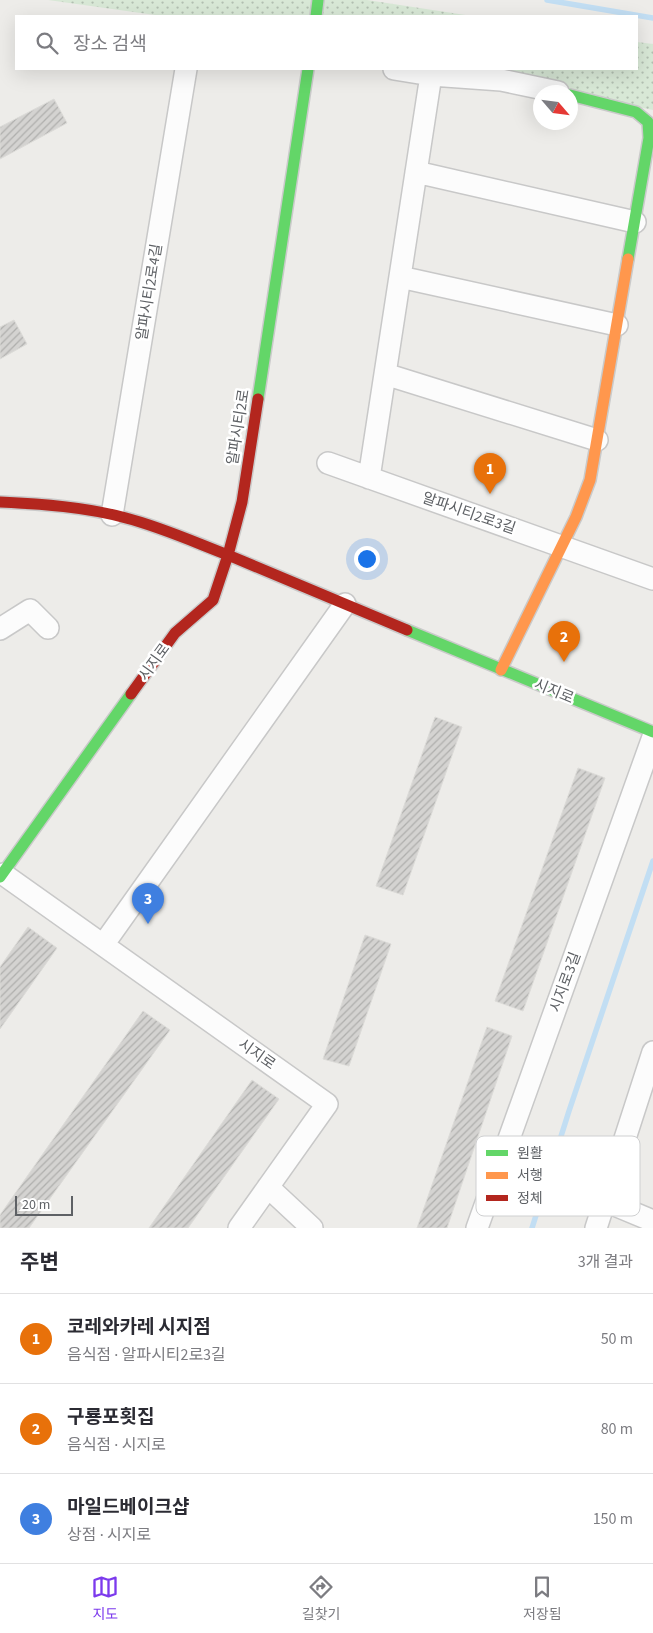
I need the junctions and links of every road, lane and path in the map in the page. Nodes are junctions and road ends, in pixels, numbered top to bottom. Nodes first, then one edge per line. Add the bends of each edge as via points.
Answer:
1 (318, 0) edge
2 (316, 15) edge
3 (186, 70) edge
4 (308, 70) edge
5 (400, 70) edge
6 (431, 75) junction
7 (533, 87) edge
8 (578, 97) edge
9 (416, 172) junction
10 (635, 222) junction
11 (400, 277) junction
12 (617, 324) junction
13 (385, 374) junction
14 (597, 440) junction
15 (328, 463) dead end
16 (369, 478) junction
17 (0, 502) edge
18 (112, 515) junction
19 (563, 546) junction
20 (228, 555) junction
21 (653, 578) edge
22 (345, 604) junction
23 (48, 628) dead end
24 (0, 629) edge
25 (501, 670) junction
26 (653, 732) edge
27 (653, 737) edge
28 (1, 876) edge
29 (103, 945) junction
30 (653, 1052) edge
31 (510, 1136) edge
32 (626, 1136) edge
33 (268, 1187) junction
34 (640, 1215) edge
35 (481, 1216) edge
36 (600, 1216) edge
37 (653, 1221) edge
38 (239, 1228) edge
39 (312, 1228) edge
40 (477, 1228) edge
41 (596, 1228) edge

1 - 2 street
3 - 18 street, 알파시티2로4길
4 - 20 street, 알파시티2로 via 242,502
5 - 6 street
6 - 7 street via 501,80
6 - 9 street
8 - 10 street via 636,112 648,122 650,138
9 - 10 street
9 - 11 street
10 - 12 street
11 - 12 street
11 - 13 street
12 - 14 street
13 - 14 street
13 - 16 street
14 - 19 street via 590,480
15 - 16 street, 알파시티2로3길
16 - 19 street, 알파시티2로3길
17 - 18 street via 48,504
18 - 20 street
19 - 21 street
19 - 25 street
20 - 22 street, 시지로
20 - 28 street, 시지로 via 213,600 175,633
22 - 25 street, 시지로
22 - 29 street
23 - 24 street via 30,610
25 - 26 street, 시지로
27 - 31 street, 시지로3길
28 - 29 street, 시지로
29 - 33 street, 시지로 via 327,1104
30 - 32 street
33 - 38 street
33 - 39 street
34 - 37 street
35 - 40 street, 시지로3길
36 - 41 street

